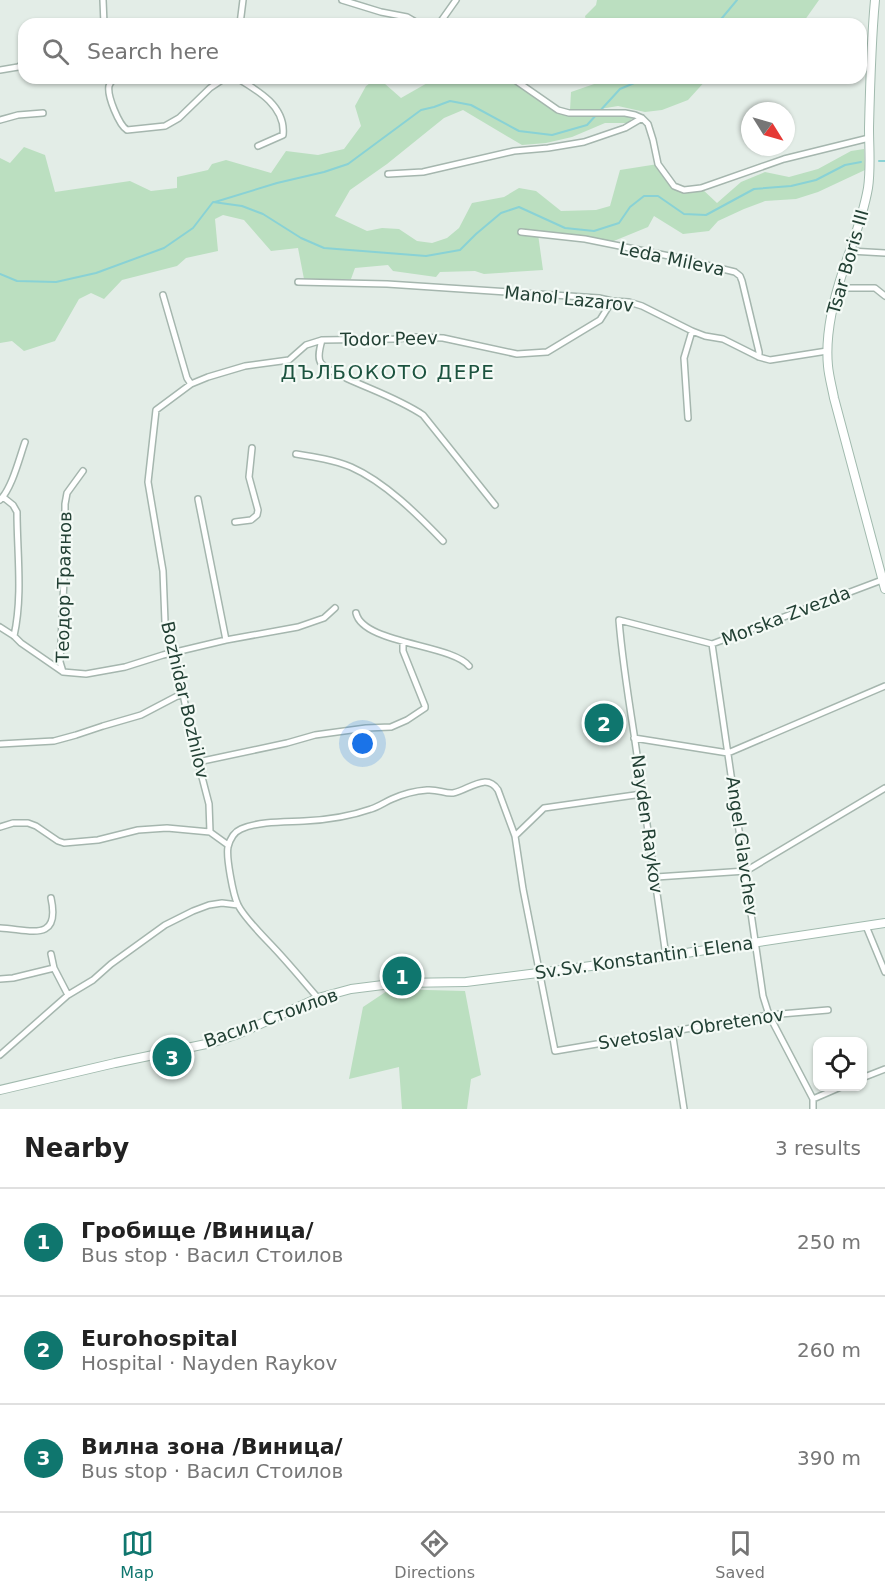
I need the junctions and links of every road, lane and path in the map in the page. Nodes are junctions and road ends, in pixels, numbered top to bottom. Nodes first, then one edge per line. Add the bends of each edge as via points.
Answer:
1 (103, 0) edge
2 (243, 0) edge
3 (342, 0) edge
4 (456, 0) edge
5 (875, 0) edge
6 (104, 18) edge
7 (241, 18) edge
8 (409, 18) edge
9 (443, 18) edge
10 (18, 67) edge
11 (0, 70) edge
12 (110, 84) edge
13 (216, 84) edge
14 (248, 84) edge
15 (521, 84) edge
16 (43, 113) dead end
17 (642, 118) junction
18 (0, 120) edge
19 (869, 138) junction
20 (258, 146) dead end
21 (388, 174) dead end
22 (521, 232) dead end
23 (850, 251) junction
24 (885, 253) edge
25 (298, 282) dead end
26 (838, 288) junction
27 (163, 295) dead end
28 (885, 296) edge
29 (612, 301) junction
30 (692, 331) junction
31 (322, 340) junction
32 (827, 351) junction
33 (759, 357) junction
34 (191, 384) junction
35 (688, 418) dead end
36 (25, 442) dead end
37 (252, 448) dead end
38 (296, 454) dead end
39 (83, 471) dead end
40 (2, 499) edge
41 (198, 499) dead end
42 (495, 506) dead end
43 (235, 522) dead end
44 (443, 542) dead end
45 (884, 585) edge
46 (335, 608) dead end
47 (357, 616) dead end
48 (619, 620) joint
49 (0, 627) edge
50 (14, 636) junction
51 (226, 640) junction
52 (403, 642) junction
53 (712, 644) junction
54 (174, 653) junction
55 (469, 666) dead end
56 (63, 672) junction
57 (885, 686) edge
58 (183, 693) junction
59 (634, 738) junction
60 (0, 744) edge
61 (728, 753) junction
62 (198, 762) junction
63 (885, 788) edge
64 (642, 794) junction
65 (0, 827) edge
66 (210, 832) junction
67 (514, 836) junction
68 (228, 845) junction
69 (746, 871) junction
70 (656, 877) junction
71 (51, 898) dead end
72 (238, 905) junction
73 (885, 923) edge
74 (866, 926) junction
75 (0, 928) edge
76 (755, 943) junction
77 (51, 954) dead end
78 (666, 956) junction
79 (54, 968) junction
80 (885, 972) edge
81 (538, 973) junction
82 (0, 979) edge
83 (403, 983) joint
84 (68, 995) junction
85 (318, 998) junction
86 (828, 1010) dead end
87 (770, 1016) junction
88 (672, 1031) junction
89 (0, 1055) edge
90 (885, 1069) edge
91 (867, 1076) edge
92 (0, 1090) edge
93 (831, 1091) edge
94 (813, 1099) junction
95 (684, 1109) edge
96 (813, 1109) edge

1 - 6 street
2 - 7 street
3 - 8 street
4 - 9 street
5 - 19 street, Tsar Boris III
10 - 11 street
12 - 13 street via 112,104 127,130 165,126
14 - 20 street via 278,110 284,132
15 - 17 street via 558,110 625,113
16 - 18 street
17 - 19 street via 648,124 658,164 674,186 684,190
17 - 21 street via 584,142 514,151 423,172
19 - 23 street, Tsar Boris III via 866,202
22 - 33 street, Leda Mileva via 585,240 735,272 742,281
23 - 24 street
23 - 26 street, Tsar Boris III
25 - 29 street, Manol Lazarov via 387,284
26 - 28 street via 875,288
26 - 32 street, Tsar Boris III
27 - 34 street
29 - 30 street, Manol Lazarov via 642,306
29 - 31 street, Todor Peev via 600,320 547,352 517,354 443,338
30 - 33 street, Manol Lazarov via 723,339
30 - 35 street via 684,358
31 - 34 street, Todor Peev via 306,345 289,360 245,366
31 - 42 street via 322,364 423,415
32 - 33 street, Manol Lazarov via 770,360
32 - 45 street, Tsar Boris III via 834,398
34 - 54 street, Bozhidar Bozhilov via 156,410 148,482 163,571 165,622
36 - 40 street
37 - 43 street via 249,477 257,516
38 - 44 street via 331,460 370,477
39 - 56 street, Теодор Траянов via 67,493 65,504 60,662
40 - 50 street via 14,505 17,512 20,580
41 - 51 street
45 - 53 street, Morska Zvezda
46 - 51 street via 324,618 298,627
47 - 52 street via 370,629
48 - 53 street, Morska Zvezda
48 - 59 street, Nayden Raykov
49 - 50 street
50 - 56 street
51 - 54 street
52 - 55 street via 455,656
52 - 62 street via 425,706 407,720 391,727 315,735
53 - 61 street, Angel Glavchev
54 - 56 street via 112,671
54 - 58 street, Bozhidar Bozhilov
57 - 61 street
58 - 60 street via 141,715 76,735 54,741
58 - 62 street, Bozhidar Bozhilov
59 - 61 street
59 - 64 street, Nayden Raykov
61 - 69 street, Angel Glavchev
62 - 66 street, Bozhidar Bozhilov via 209,804
63 - 69 street
64 - 67 street via 544,808
64 - 70 street, Nayden Raykov
65 - 66 street via 28,823 64,843 138,830
66 - 68 street
67 - 68 street via 498,790 494,784 483,782 455,793 433,789 405,793 372,809 342,816 248,827 233,834
67 - 81 street
68 - 72 street
69 - 70 street
69 - 76 street, Angel Glavchev
70 - 78 street, Nayden Raykov
71 - 75 street via 52,916 44,930
72 - 84 street via 209,905 178,918
72 - 85 street
73 - 74 street, Sv.Sv. Konstantin i Elena
74 - 76 street, Sv.Sv. Konstantin i Elena
74 - 80 street
76 - 78 street, Sv.Sv. Konstantin i Elena
76 - 87 street, Angel Glavchev
77 - 79 street
78 - 81 street, Sv.Sv. Konstantin i Elena
79 - 82 street
79 - 84 street
81 - 83 street, Sv.Sv. Konstantin i Elena via 466,982
81 - 88 street, Svetoslav Obretenov via 555,1051
83 - 85 street, Васил Стоилов via 351,989
84 - 89 street
85 - 92 street, Васил Стоилов via 211,1043
86 - 87 street, Svetoslav Obretenov
87 - 88 street, Svetoslav Obretenov
87 - 94 street, Angel Glavchev
88 - 95 street
90 - 91 street
93 - 94 street
94 - 96 street, Angel Glavchev

